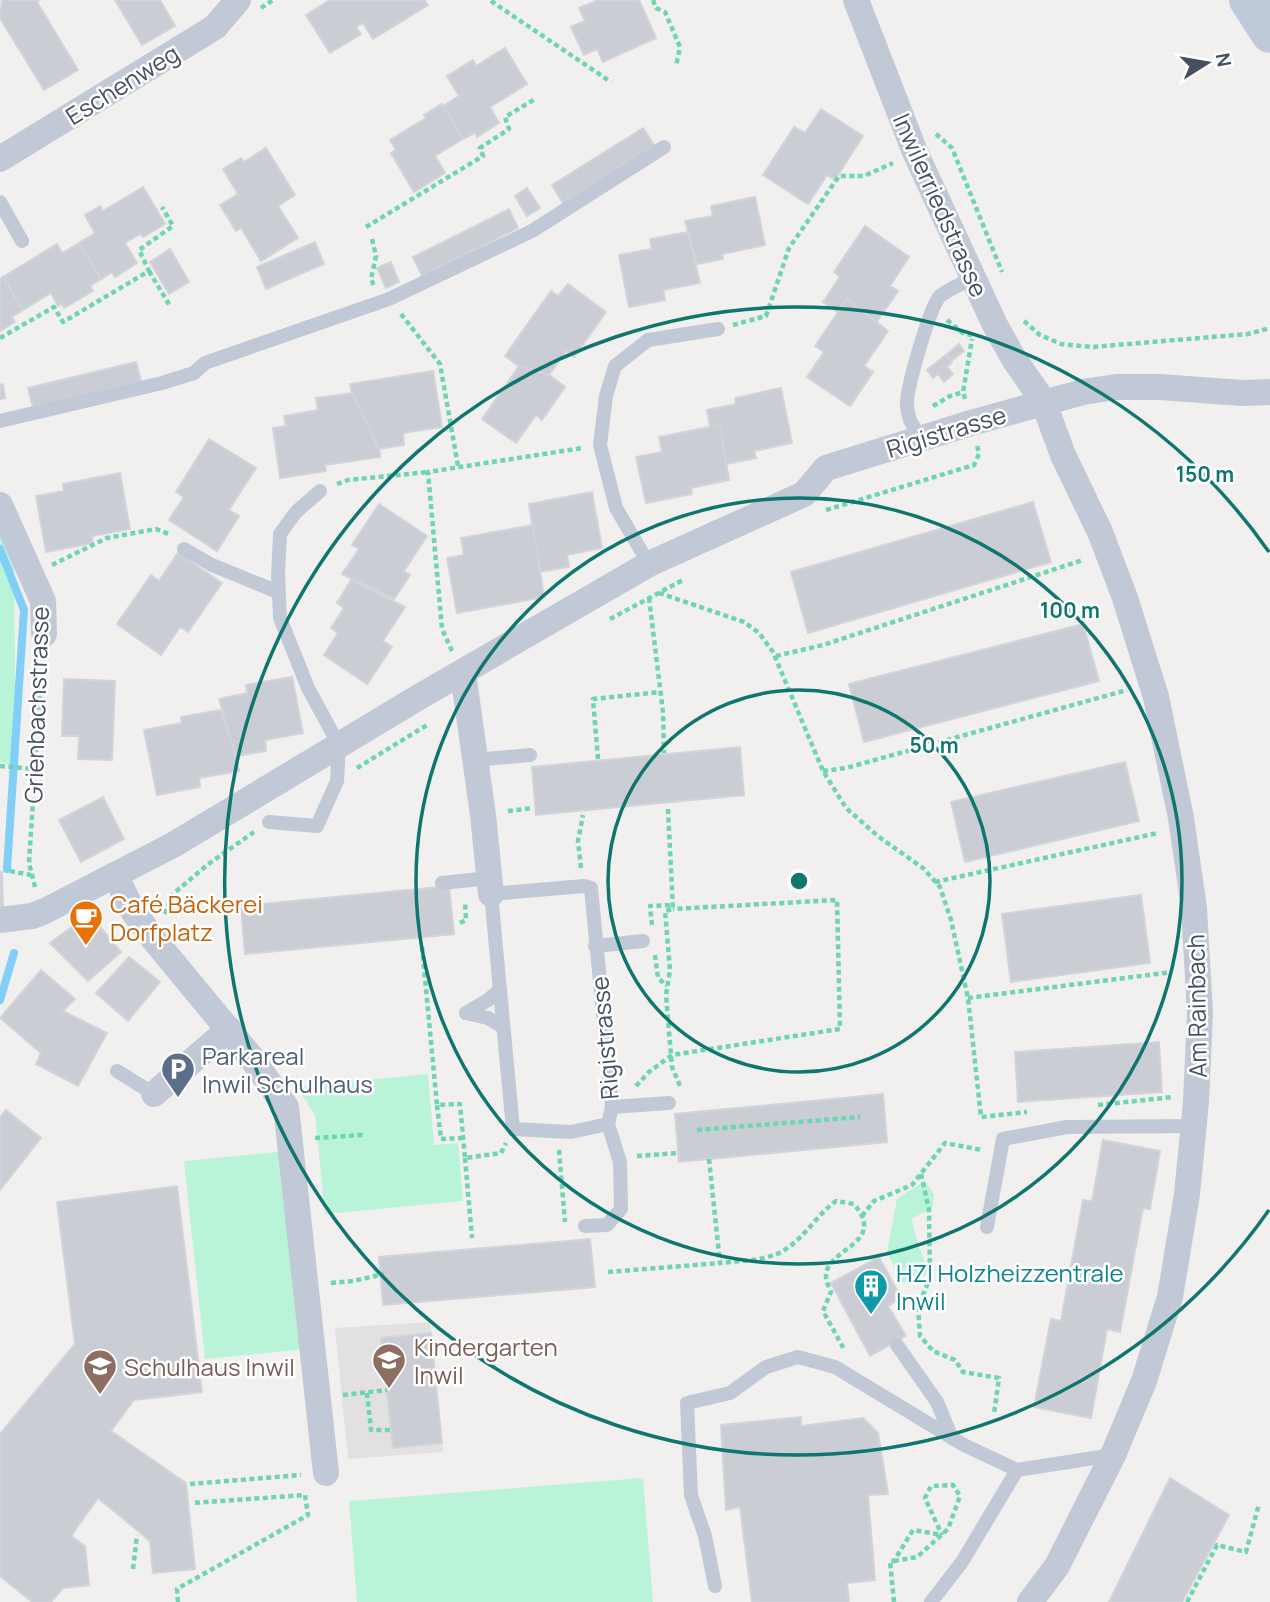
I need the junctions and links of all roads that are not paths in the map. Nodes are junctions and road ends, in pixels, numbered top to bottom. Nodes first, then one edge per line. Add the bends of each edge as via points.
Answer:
1 (238, 0) edge
2 (856, 0) edge
3 (1248, 0) edge
4 (1270, 34) edge
5 (664, 147) dead end
6 (0, 159) edge
7 (0, 202) edge
8 (22, 241) dead end
9 (973, 278) junction
10 (718, 329) road end
11 (1270, 392) edge
12 (1043, 401) junction
13 (0, 421) edge
14 (923, 425) junction
15 (320, 491) road end
16 (0, 505) edge
17 (184, 549) dead end
18 (649, 564) junction
19 (278, 592) junction
20 (44, 634) road end
21 (463, 673) junction
22 (339, 745) junction
23 (530, 755) dead end
24 (475, 760) junction
25 (269, 822) road end
26 (115, 875) junction
27 (442, 883) dead end
28 (490, 886) junction
29 (22, 916) edge
30 (643, 941) dead end
31 (596, 946) junction
32 (500, 990) junction
33 (503, 1027) junction
34 (229, 1029) junction
35 (117, 1071) dead end
36 (154, 1094) joint
37 (669, 1103) dead end
38 (612, 1107) junction
39 (608, 1124) junction
40 (1194, 1126) junction
41 (585, 1226) dead end
42 (987, 1227) dead end
43 (897, 1345) dead end
44 (952, 1438) junction
45 (1112, 1455) junction
46 (1017, 1471) junction
47 (326, 1473) road end
48 (715, 1586) dead end
49 (931, 1602) edge
50 (1030, 1602) edge

1 - 6 street, Eschenweg via 215,27
2 - 9 street, Inwilerriedstrasse via 915,152
3 - 4 main road
5 - 13 lane via 532,231 385,300 205,363 194,373
7 - 8 lane
9 - 12 street, Inwilerriedstrasse via 1014,359
9 - 14 lane via 939,297 926,327 906,402 912,427
10 - 18 lane via 648,340 615,366 606,396 600,445 616,508
11 - 12 street, Rigistrasse via 1116,387
12 - 14 street, Rigistrasse via 971,423
12 - 40 street, Am Rainbach via 1125,598 1151,683 1183,828 1194,908 1200,1013
14 - 18 street, Rigistrasse via 826,468 804,494
15 - 19 lane via 296,512 281,534
16 - 20 street, Grienbachstrasse via 43,601
17 - 19 lane
18 - 21 street, Rigistrasse
19 - 22 lane via 280,618 308,688
21 - 22 street, Rigistrasse
21 - 24 street, Rigistrasse
22 - 25 lane via 337,780 317,826
22 - 26 street, Rigistrasse
23 - 24 lane
24 - 28 street, Rigistrasse
26 - 29 street, Rigistrasse
26 - 34 street via 155,941
27 - 28 lane
28 - 31 lane, Rigistrasse via 591,888
28 - 32 lane, Rigistrasse
30 - 31 lane
31 - 38 lane, Rigistrasse
32 - 33 lane, Rigistrasse
32 - 33 lane via 466,1013
33 - 39 lane, Rigistrasse via 513,1129 570,1132
34 - 36 street
34 - 47 street via 286,1107
35 - 36 lane
37 - 38 lane
38 - 39 lane, Rigistrasse
39 - 41 lane via 621,1162 621,1209 607,1225
40 - 42 lane via 1066,1127 1003,1139
40 - 45 street, Am Rainbach via 1188,1194 1170,1297 1144,1381
43 - 44 lane via 937,1402
44 - 46 lane
44 - 48 lane via 835,1367 798,1357 766,1367 730,1393 687,1403 691,1495
45 - 46 lane
45 - 50 street, Am Rainbach via 1057,1566
46 - 49 lane via 962,1562

